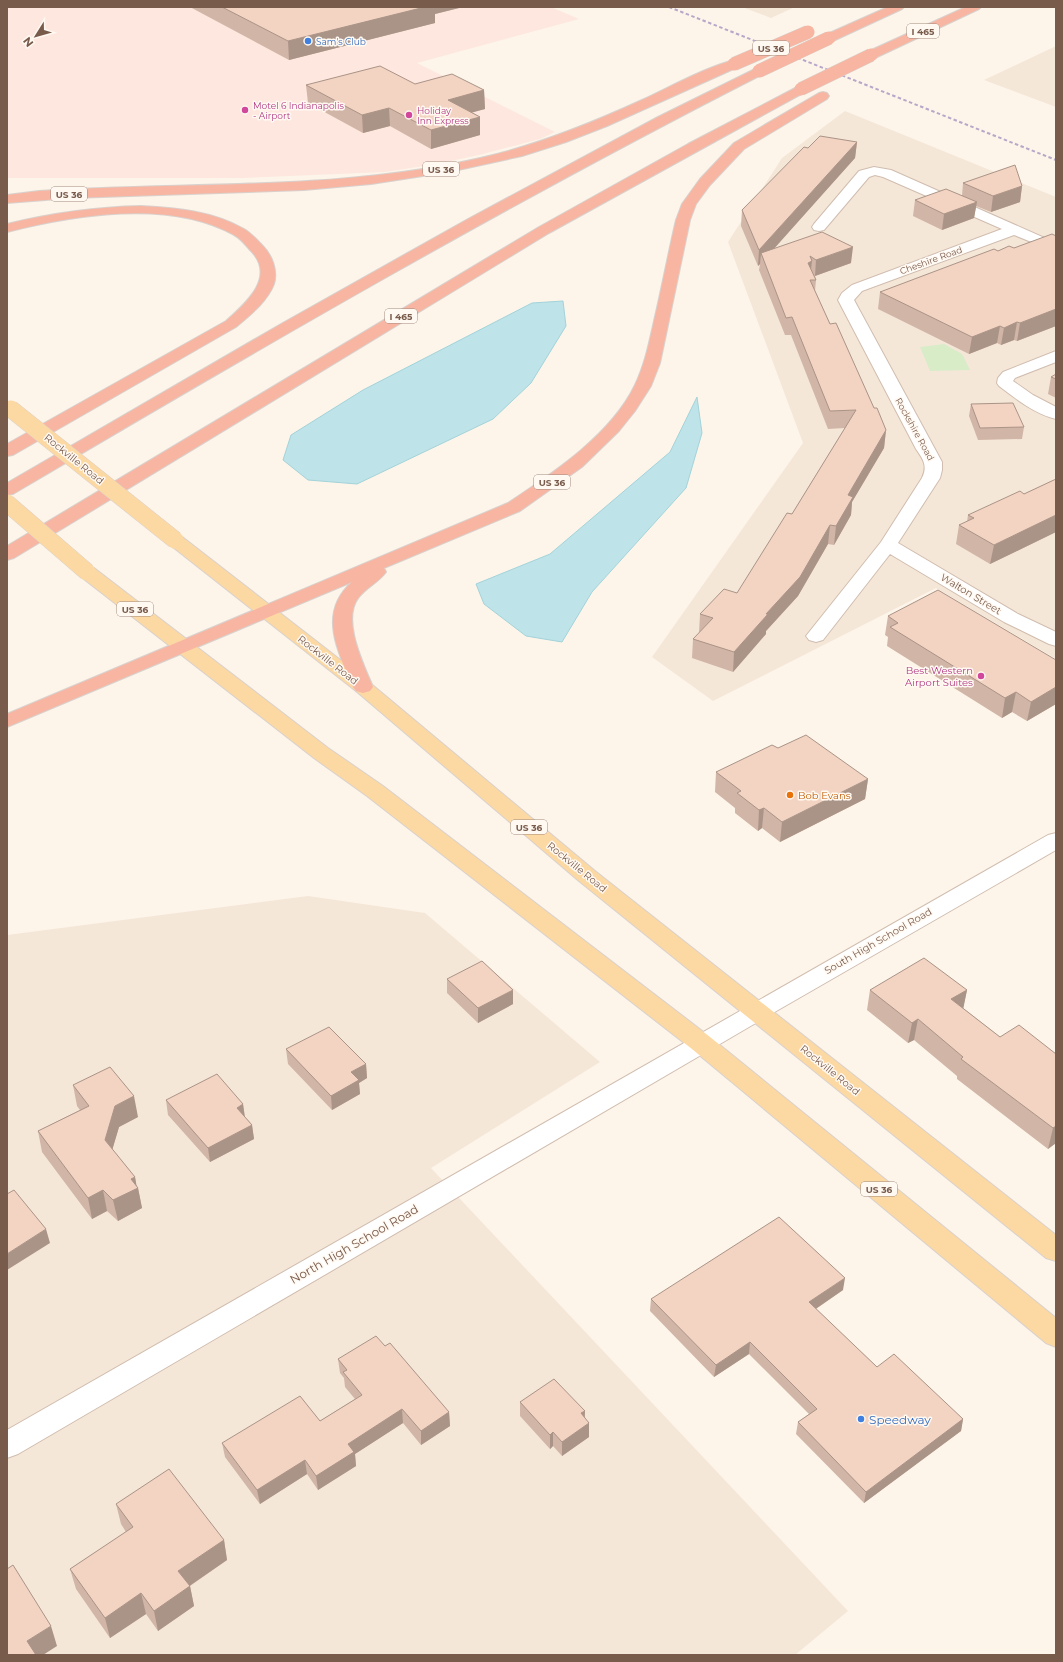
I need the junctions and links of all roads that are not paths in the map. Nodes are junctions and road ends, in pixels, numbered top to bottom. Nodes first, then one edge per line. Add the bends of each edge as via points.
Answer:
1 (898, 7) edge
2 (976, 7) edge
3 (812, 30) dead end
4 (871, 55) junction
5 (7, 199) edge
6 (819, 227) dead end
7 (7, 228) edge
8 (1014, 230) junction
9 (1056, 248) edge
10 (849, 293) joint
11 (1056, 356) edge
12 (9, 408) edge
13 (1056, 414) edge
14 (7, 451) edge
15 (7, 490) edge
16 (7, 504) edge
17 (888, 545) junction
18 (7, 554) edge
19 (396, 556) junction
20 (266, 611) junction
21 (816, 636) dead end
22 (1056, 640) edge
23 (182, 646) junction
24 (363, 687) junction
25 (7, 721) edge
26 (1056, 840) edge
27 (757, 1011) junction
28 (701, 1043) junction
29 (1056, 1250) edge
30 (1056, 1335) edge
31 (7, 1445) edge

1 - 15 highway, bridge via 759,71 498,207
2 - 4 highway, I 465
3 - 5 highway, US 36, bridge via 700,77 582,132 518,152 434,171 292,188 67,194
4 - 18 highway, I 465, bridge via 801,89 538,234
4 - 19 highway, US 36, bridge via 823,96 739,146 705,182 683,220 652,363 639,393 590,452 555,480 514,507
6 - 8 street via 862,175 874,171 886,173
7 - 14 highway via 99,211 143,210 189,214 209,218 228,226 254,242 265,258 269,279 255,303 231,324
8 - 9 street
8 - 10 street, Cheshire Road
10 - 17 street, Rockshire Road via 846,300 925,449 934,461 931,478
11 - 13 street via 1009,375 1005,383 1027,399
12 - 20 main road, Rockville Road, bridge
16 - 23 main road, US 36, bridge via 87,572
17 - 21 street, Rockshire Road
17 - 22 street, Walton Street via 1011,618
19 - 20 highway
19 - 24 highway, US 36 via 355,589 341,612 342,631
20 - 23 highway
20 - 24 main road, Rockville Road
23 - 25 highway
23 - 28 main road, US 36
24 - 27 main road, Rockville Road / US 36 via 587,876
26 - 27 street, South High School Road
27 - 28 street, South High School Road
27 - 29 main road, Rockville Road / US 36
28 - 30 main road, US 36
28 - 31 street, North High School Road

